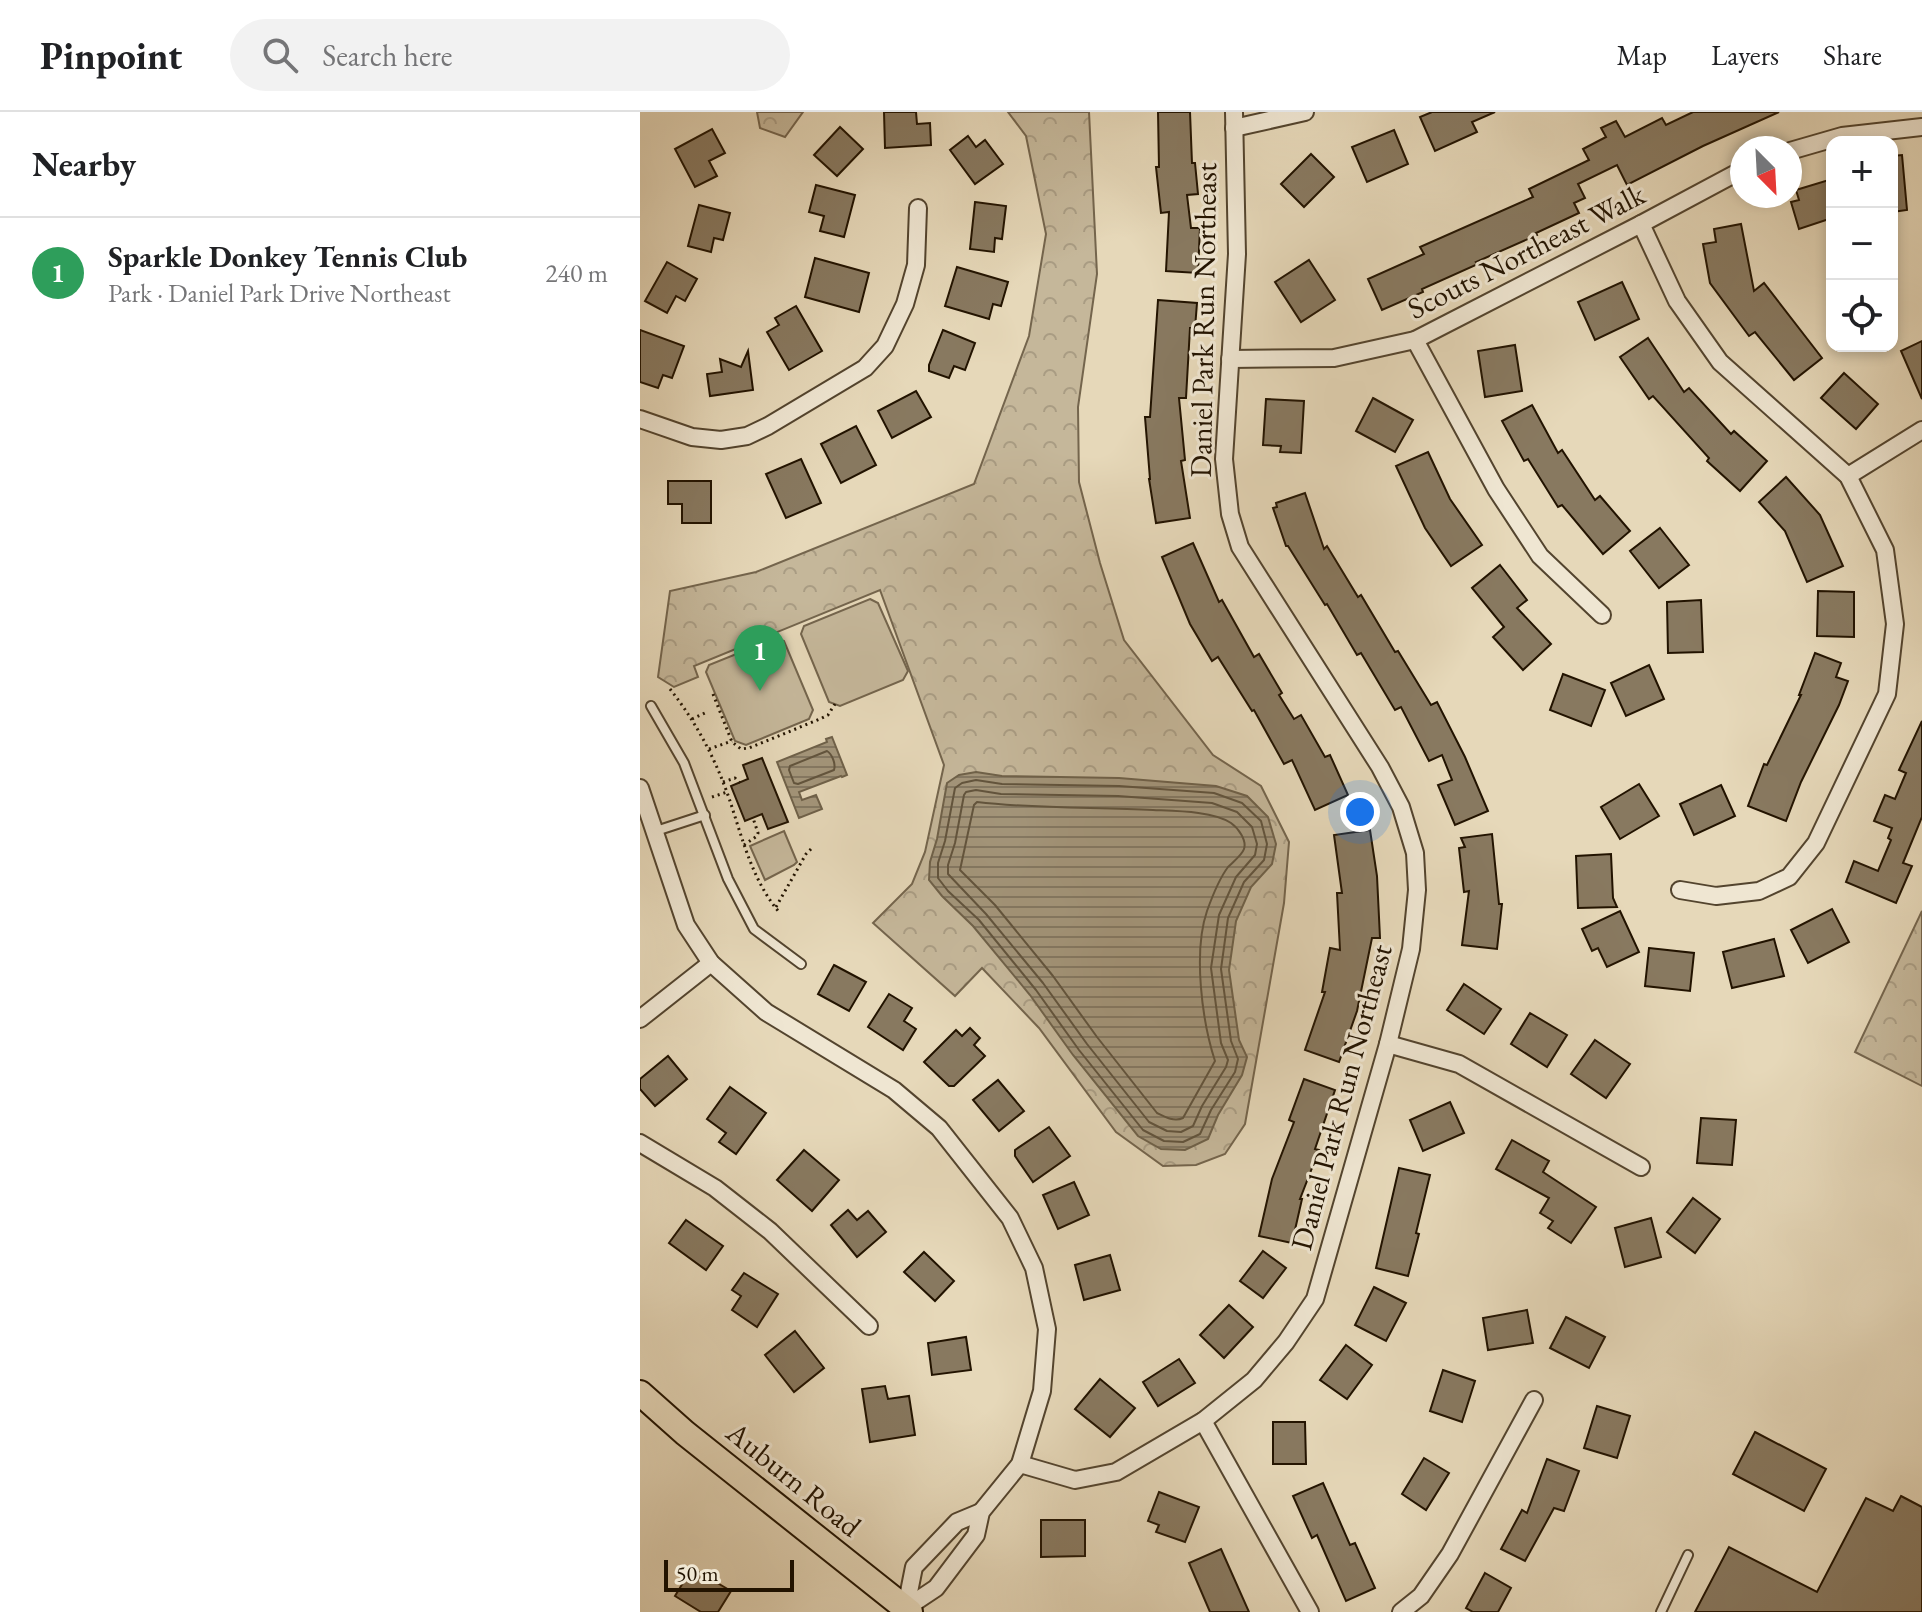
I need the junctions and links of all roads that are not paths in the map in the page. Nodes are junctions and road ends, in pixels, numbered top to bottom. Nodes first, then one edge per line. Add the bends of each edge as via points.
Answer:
1 (1305, 112) edge
2 (1234, 120) edge
3 (1922, 127) edge
4 (1802, 148) edge
5 (1730, 176) edge
6 (918, 208) dead end
7 (1641, 224) junction
8 (1415, 340) junction
9 (1230, 359) junction
10 (640, 419) edge
11 (1922, 430) edge
12 (1848, 476) junction
13 (1602, 615) dead end
14 (651, 706) dead end
15 (640, 788) edge
16 (705, 815) junction
17 (656, 831) junction
18 (1680, 890) dead end
19 (711, 963) junction
20 (801, 964) dead end
21 (640, 1019) edge
22 (1388, 1044) junction
23 (640, 1143) edge
24 (1641, 1167) dead end
25 (869, 1326) dead end
26 (640, 1393) edge
27 (1534, 1400) dead end
28 (1203, 1421) junction
29 (1020, 1464) junction
30 (981, 1512) junction
31 (1688, 1555) dead end
32 (905, 1611) edge
33 (1310, 1612) edge
34 (1401, 1612) edge
35 (1661, 1612) edge

1 - 2 street
2 - 9 street, Daniel Park Run Northeast via 1237,254
3 - 4 street via 1842,136
5 - 7 street, Scouts Northeast Walk
6 - 10 street via 916,265 905,304 885,346 865,368 747,436 692,437
7 - 8 street, Scouts Northeast Walk
7 - 12 street via 1677,301 1720,362
8 - 9 street, Scouts Northeast Walk via 1334,358
8 - 13 street via 1496,489 1540,556
9 - 22 street, Daniel Park Run Northeast via 1224,459 1240,547 1380,767 1401,807 1415,853 1411,949
11 - 12 street
12 - 18 street via 1885,550 1895,624 1887,694 1816,843 1789,877 1759,891 1716,896
14 - 16 lane via 684,763
15 - 17 street
16 - 17 lane
16 - 20 lane via 728,879 754,929
17 - 19 street via 686,925
19 - 21 street
19 - 29 street via 766,1012 894,1090 939,1128 1010,1218 1034,1268 1047,1329 1042,1391
22 - 24 street via 1459,1064
22 - 28 street, Daniel Park Run Northeast via 1315,1299 1254,1380
23 - 25 street via 715,1188 770,1231
26 - 32 main road, Auburn Road
27 - 34 street via 1450,1554 1421,1596
28 - 29 street, Daniel Park Run Northeast via 1116,1472 1075,1480
28 - 33 street
29 - 30 street
30 - 32 street via 976,1535 936,1588
30 - 32 street via 957,1522 914,1567
31 - 35 lane

